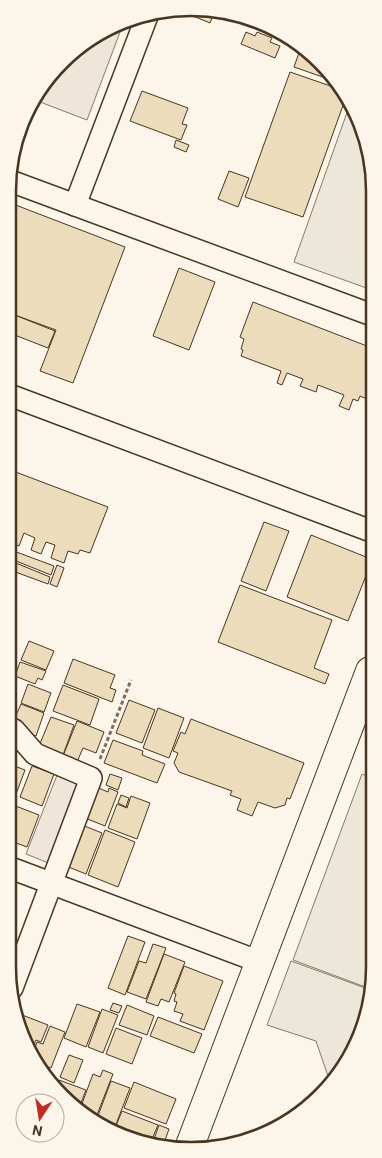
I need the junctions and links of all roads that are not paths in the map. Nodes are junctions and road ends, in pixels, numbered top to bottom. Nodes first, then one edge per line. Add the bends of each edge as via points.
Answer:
1 (143, 24) edge
2 (17, 183) edge
3 (75, 205) junction
4 (366, 313) edge
5 (16, 398) edge
6 (366, 529) edge
7 (366, 682) edge
8 (16, 732) edge
9 (16, 870) edge
10 (52, 883) junction
11 (260, 962) junction
12 (17, 976) edge
13 (192, 1141) edge

1 - 3 street
2 - 3 street
3 - 4 street
5 - 6 street
7 - 11 street
8 - 10 street via 35,754 91,778
9 - 10 street
10 - 11 street
10 - 12 street
11 - 13 street

